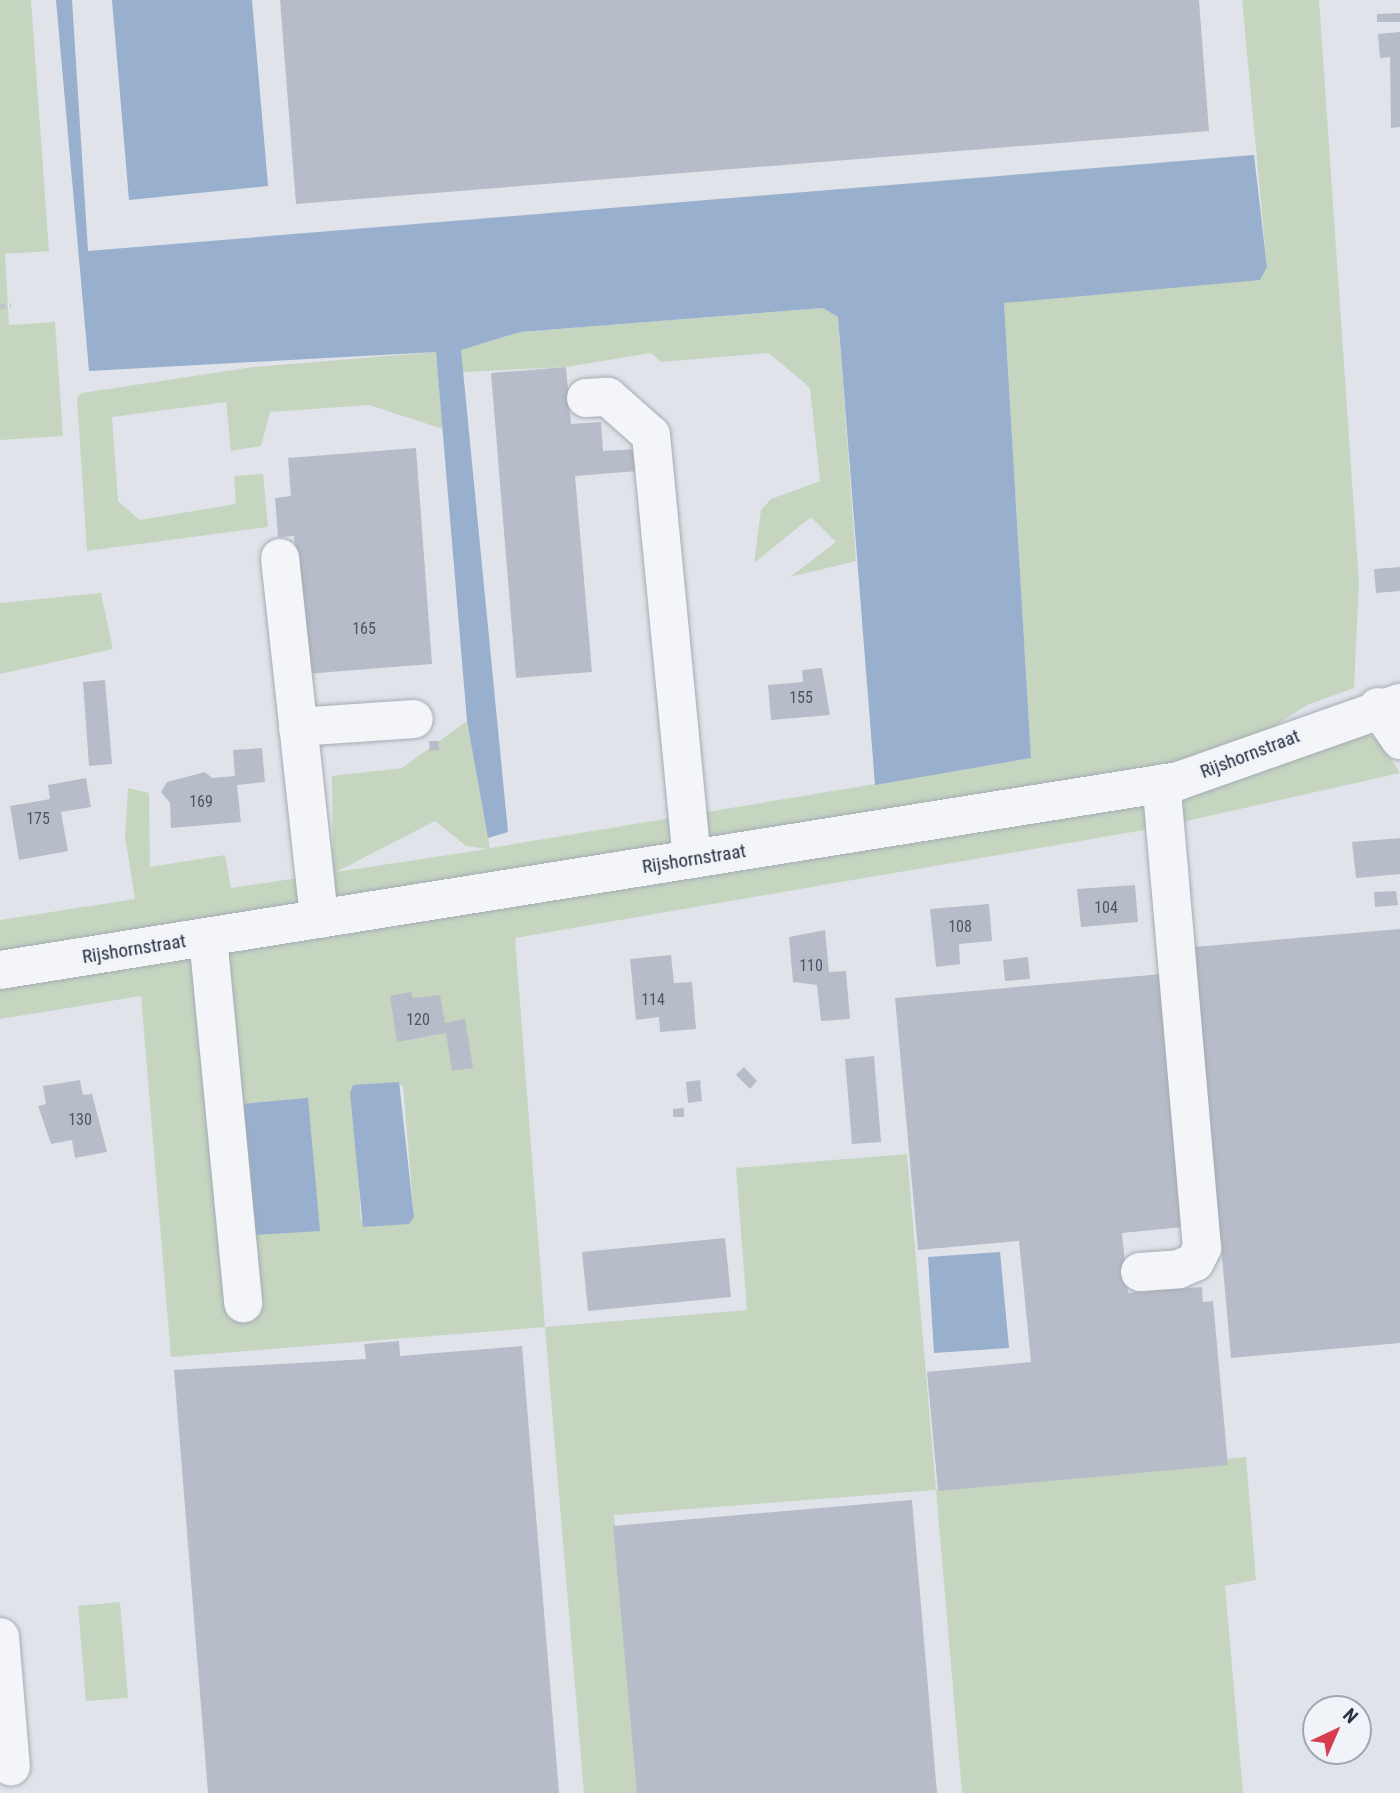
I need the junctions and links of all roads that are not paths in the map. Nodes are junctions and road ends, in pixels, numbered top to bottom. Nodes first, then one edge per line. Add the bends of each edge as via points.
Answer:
1 (586, 398) dead end
2 (280, 558) dead end
3 (1389, 705) edge
4 (414, 719) dead end
5 (298, 727) junction
6 (1400, 740) edge
7 (1161, 784) junction
8 (692, 859) junction
9 (318, 919) junction
10 (208, 937) junction
11 (0, 970) edge
12 (1140, 1272) dead end
13 (243, 1304) dead end
14 (0, 1637) edge
15 (11, 1767) dead end

1 - 8 street via 608,397 651,435
2 - 5 street
3 - 6 street, Rijshornstraat
3 - 7 street, Rijshornstraat
4 - 5 street
5 - 9 street
7 - 8 street, Rijshornstraat
7 - 12 street via 1202,1248 1195,1262 1179,1269
8 - 9 street, Rijshornstraat
9 - 10 street, Rijshornstraat
10 - 11 street, Rijshornstraat
10 - 13 street
14 - 15 street

